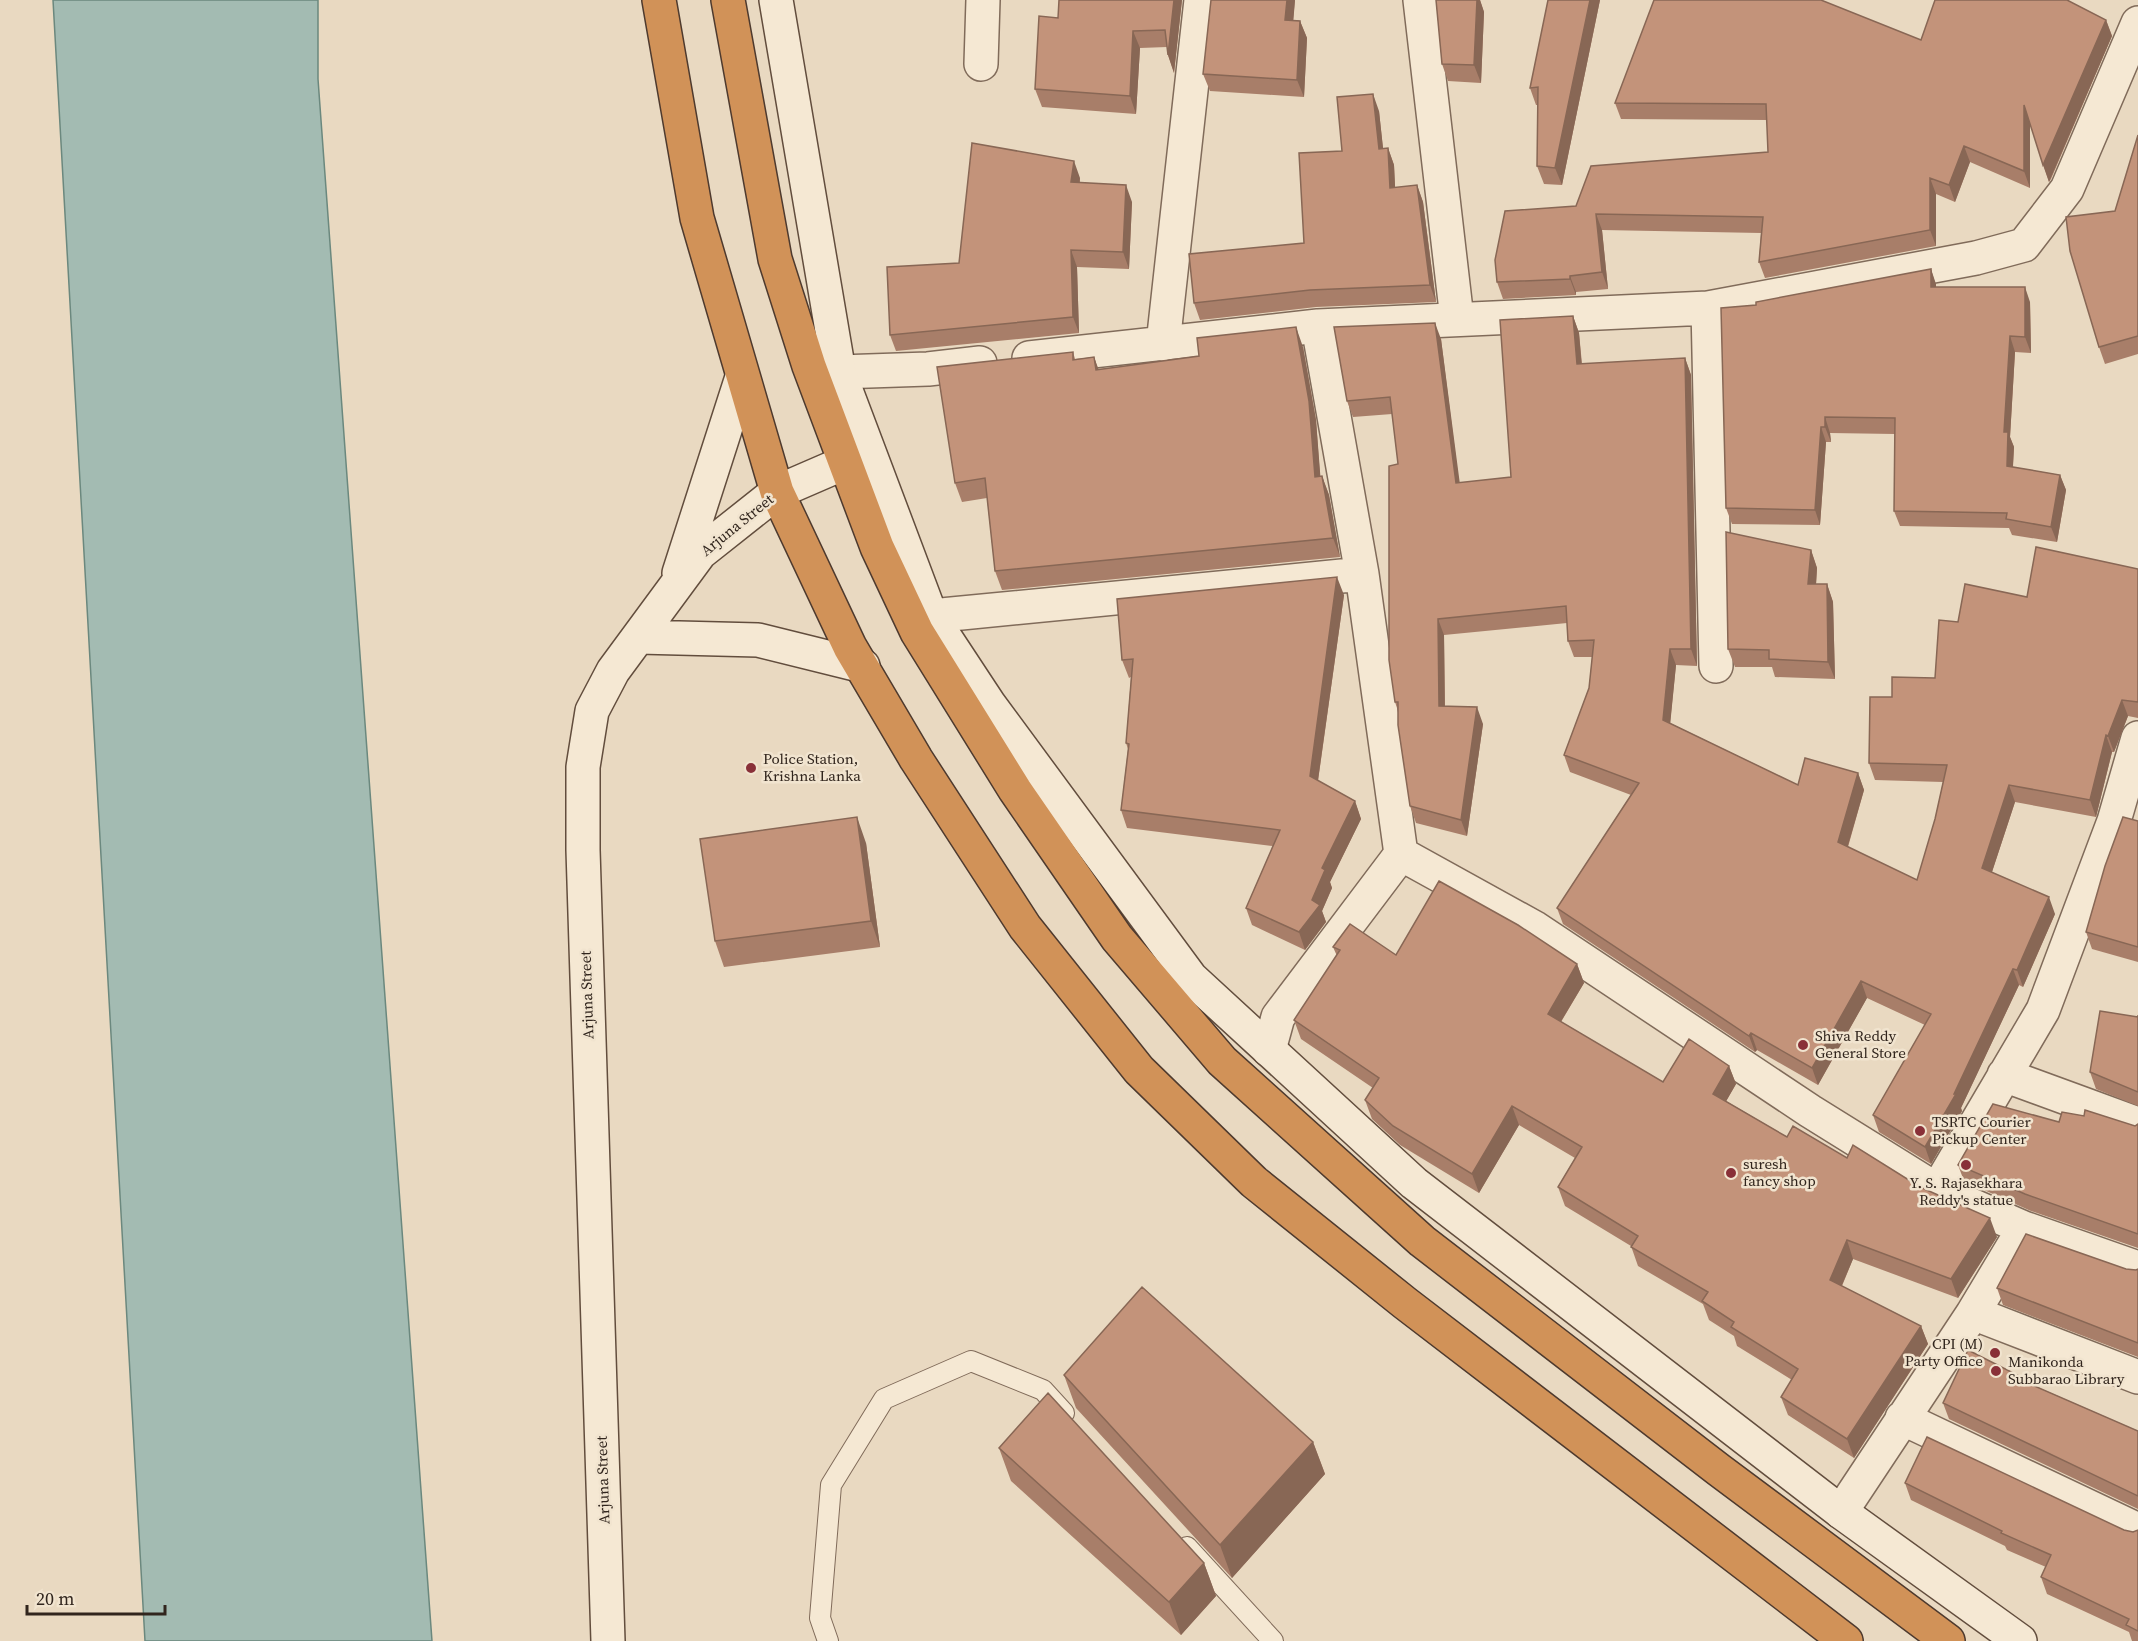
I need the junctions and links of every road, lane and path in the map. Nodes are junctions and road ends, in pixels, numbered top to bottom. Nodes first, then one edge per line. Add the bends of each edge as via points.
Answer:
1 (658, 0) edge
2 (728, 0) edge
3 (776, 0) edge
4 (983, 0) edge
5 (1201, 0) edge
6 (1420, 0) edge
7 (2138, 23) edge
8 (981, 64) dead end
9 (1708, 308) junction
10 (1458, 319) junction
11 (1318, 326) junction
12 (1163, 344) junction
13 (838, 372) junction
14 (742, 377) junction
15 (844, 463) junction
16 (777, 492) junction
17 (1362, 574) junction
18 (672, 591) junction
19 (931, 616) junction
20 (639, 637) junction
21 (862, 666) junction
22 (1716, 666) dead end
23 (2138, 738) edge
24 (1401, 854) junction
25 (1269, 1050) junction
26 (2004, 1076) junction
27 (2138, 1124) edge
28 (1937, 1190) junction
29 (2024, 1228) junction
30 (2138, 1268) edge
31 (1972, 1313) junction
32 (2138, 1377) edge
33 (1902, 1418) junction
34 (1075, 1424) edge
35 (1841, 1512) junction
36 (2138, 1530) edge
37 (1178, 1537) edge
38 (608, 1641) edge
39 (828, 1641) edge
40 (1273, 1641) edge
41 (1846, 1641) edge
42 (1948, 1641) edge
43 (2020, 1641) edge

1 - 14 highway via 697,218
2 - 15 highway via 775,259
3 - 13 street
4 - 8 street
5 - 12 street
6 - 10 street
7 - 9 street via 2067,189 2024,245 1976,258
9 - 10 street
9 - 22 street
10 - 11 street
11 - 12 street
11 - 17 street
12 - 13 street via 928,369
13 - 19 street
14 - 16 highway
14 - 18 street
15 - 16 street, Arjuna Street
15 - 42 highway via 877,547 917,632 1015,789 1117,938 1222,1061 1422,1241
16 - 18 street, Arjuna Street via 700,553
16 - 21 highway
17 - 19 street
17 - 24 street
18 - 20 street, Arjuna Street
19 - 25 street via 989,705 1191,978
20 - 21 street via 758,640
20 - 38 street, Arjuna Street via 592,711 583,766
21 - 41 highway via 916,759 1025,927 1147,1078 1263,1189 1405,1304
23 - 26 street via 2114,821 2043,1010
24 - 25 street via 1278,1017
24 - 28 street via 1535,928 1810,1111
25 - 35 street via 1414,1183
26 - 27 street
26 - 28 street
28 - 29 street
29 - 30 street
29 - 31 street
31 - 32 street
31 - 33 street
33 - 35 street
33 - 36 street
34 - 39 lane via 1043,1390 972,1361 884,1399 831,1485 820,1618
35 - 43 street
37 - 40 lane

